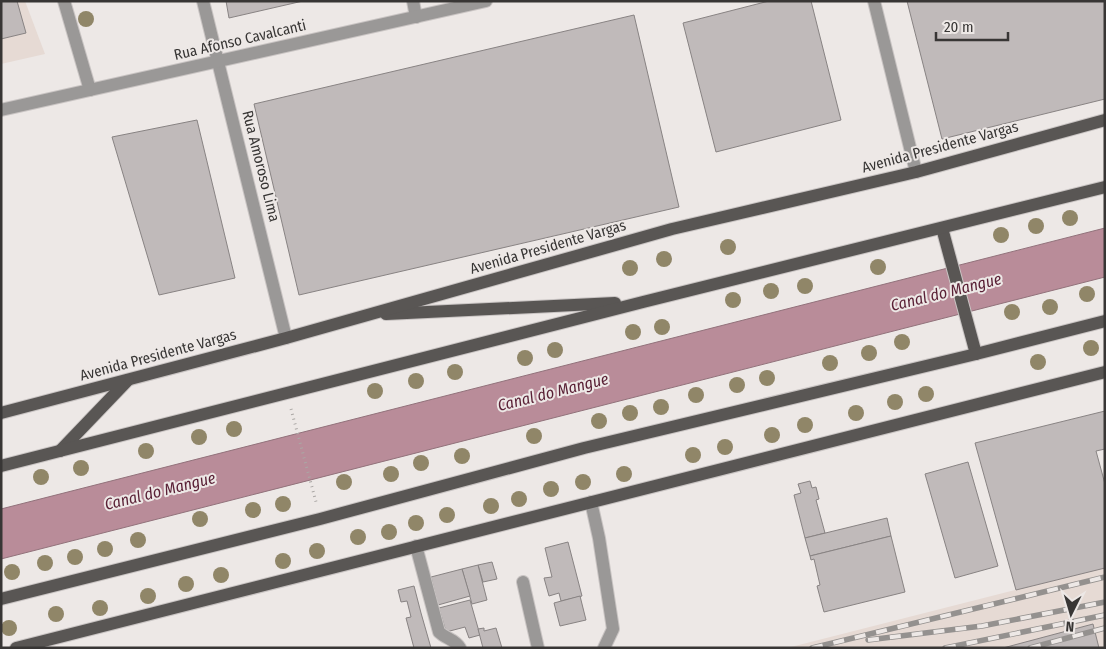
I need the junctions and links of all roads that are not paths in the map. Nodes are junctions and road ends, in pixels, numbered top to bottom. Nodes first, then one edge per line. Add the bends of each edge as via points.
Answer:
1 (64, 1) edge
2 (204, 1) edge
3 (412, 1) edge
4 (486, 1) edge
5 (874, 1) edge
6 (416, 17) junction
7 (219, 62) junction
8 (90, 90) junction
9 (1, 110) edge
10 (1105, 120) edge
11 (916, 172) junction
12 (1105, 187) edge
13 (942, 228) junction
14 (643, 302) junction
15 (364, 315) junction
16 (1105, 321) edge
17 (286, 338) junction
18 (976, 354) junction
19 (1105, 372) edge
20 (128, 380) junction
21 (1, 413) edge
22 (59, 451) junction
23 (1, 466) edge
24 (591, 502) junction
25 (416, 546) junction
26 (523, 582) dead end
27 (1, 599) edge
28 (16, 648) edge
29 (460, 648) edge
30 (538, 648) edge
31 (604, 648) edge

1 - 8 street
2 - 7 street, Rua Amoroso Lima
3 - 6 street
4 - 6 street, Rua Afonso Cavalcanti
5 - 11 street
6 - 7 street, Rua Afonso Cavalcanti
7 - 8 street, Rua Afonso Cavalcanti
7 - 17 street, Rua Amoroso Lima
8 - 9 street, Rua Afonso Cavalcanti
10 - 11 main road, Avenida Presidente Vargas
11 - 15 main road, Avenida Presidente Vargas via 672,229
12 - 13 main road
13 - 14 main road
13 - 18 main road
14 - 15 main road
14 - 22 main road
15 - 17 main road, Avenida Presidente Vargas
16 - 18 main road
17 - 20 main road, Avenida Presidente Vargas
18 - 27 main road via 584,448
19 - 24 main road
20 - 21 main road, Avenida Presidente Vargas
20 - 22 main road
22 - 23 main road
24 - 25 main road
24 - 31 street via 613,629
25 - 28 main road
25 - 29 street via 439,632 443,637 454,640
26 - 30 street

